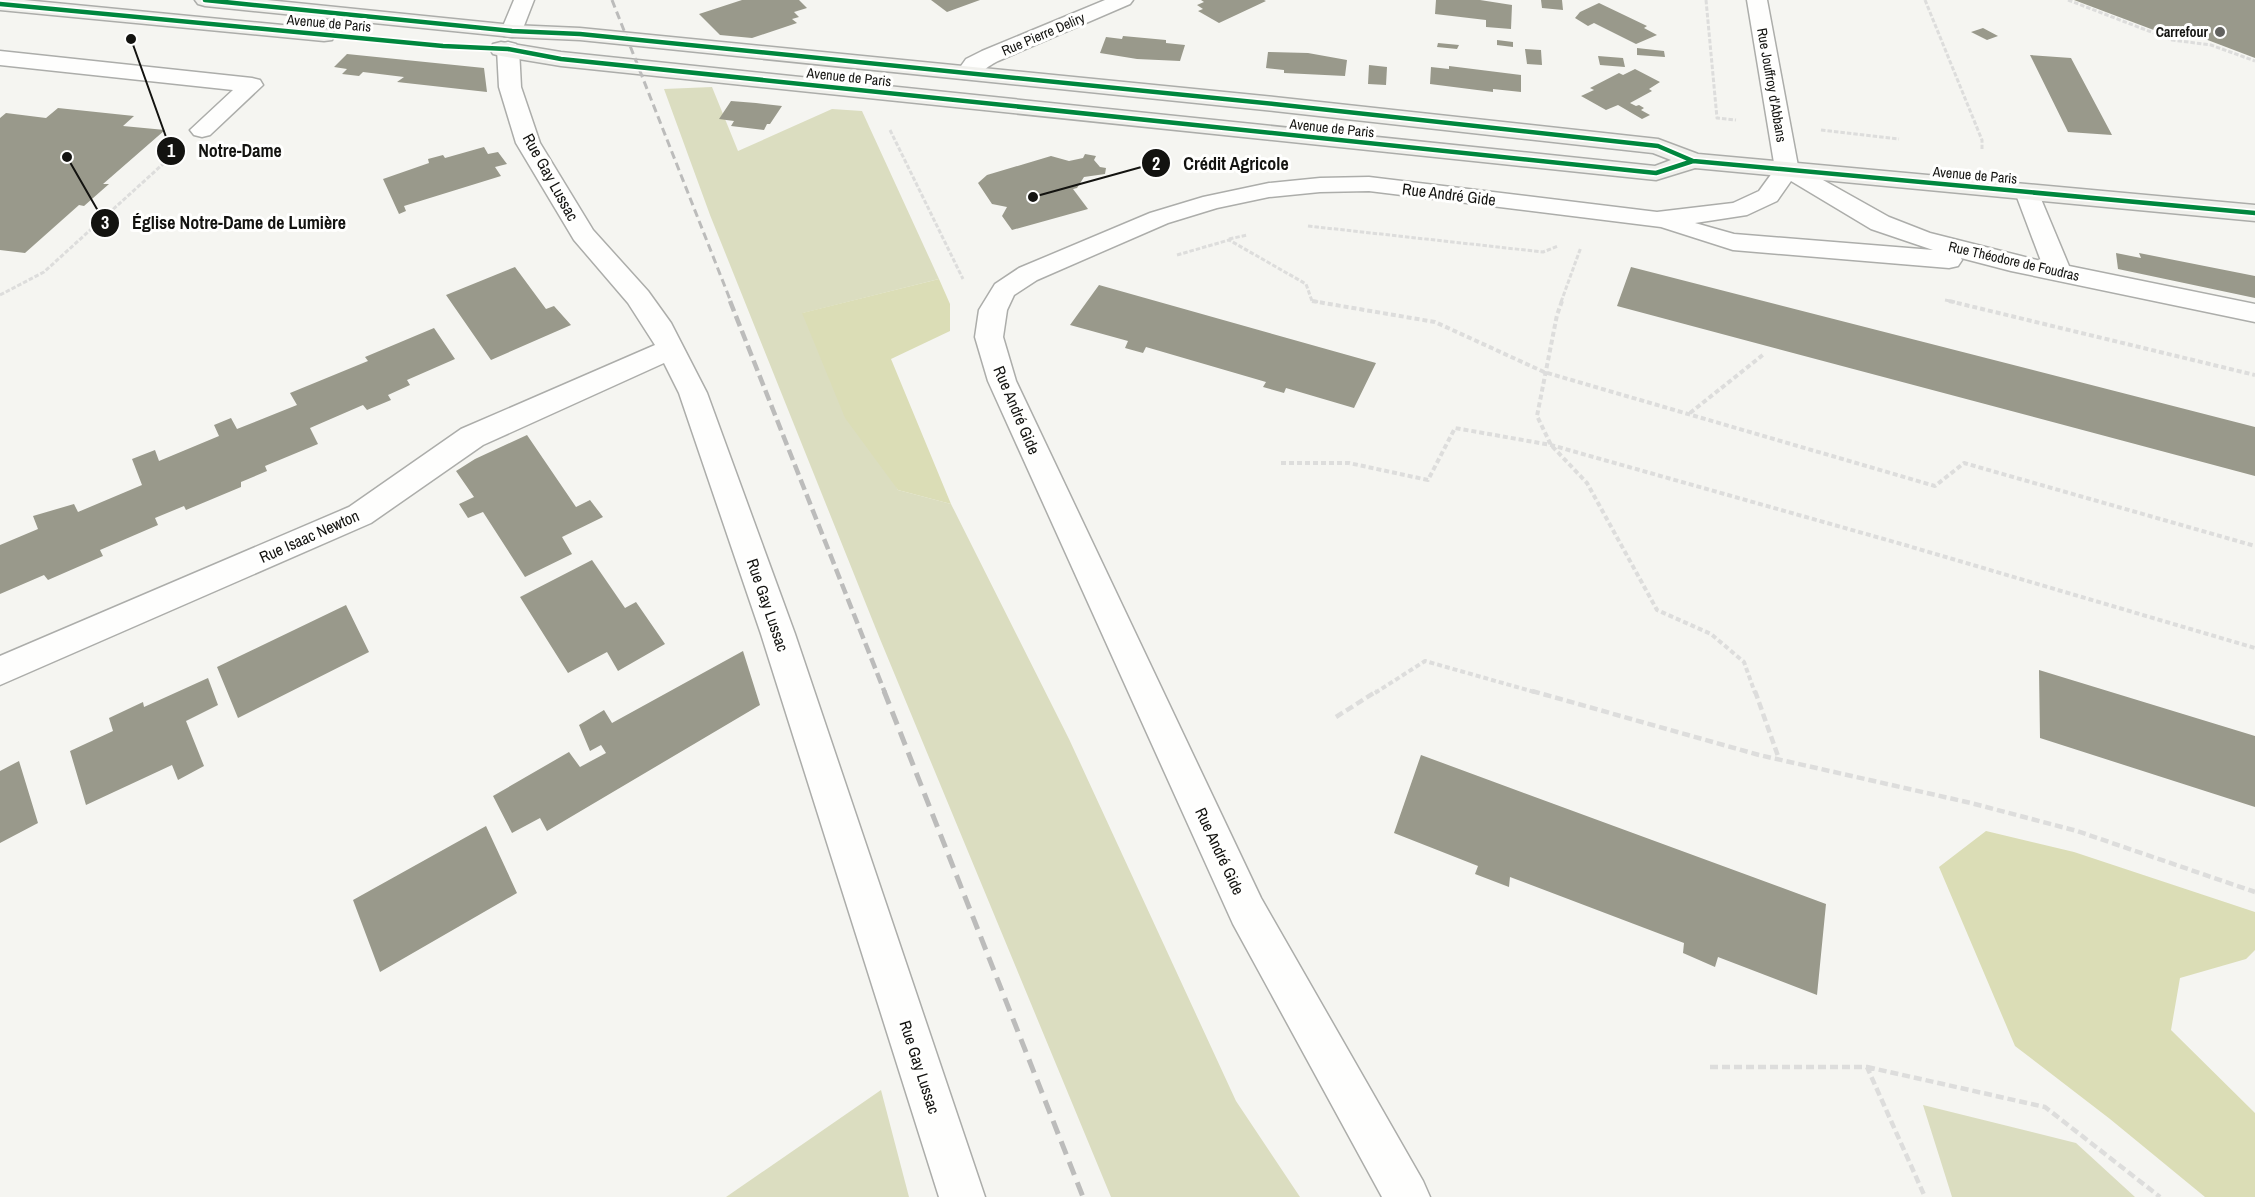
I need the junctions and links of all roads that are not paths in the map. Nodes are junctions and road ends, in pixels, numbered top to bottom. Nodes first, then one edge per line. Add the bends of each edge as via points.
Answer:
1 (205, 0) edge
2 (524, 0) edge
3 (1124, 0) edge
4 (1757, 0) edge
5 (0, 4) edge
6 (510, 40) junction
7 (0, 58) edge
8 (967, 73) junction
9 (202, 130) road end
10 (1693, 161) junction
11 (1787, 169) junction
12 (2027, 192) junction
13 (2255, 213) edge
14 (1657, 220) junction
15 (2011, 263) junction
16 (2058, 272) junction
17 (2255, 313) edge
18 (671, 349) junction
19 (0, 671) edge
20 (962, 1197) edge
21 (1407, 1197) edge

1 - 6 main road, Avenue de Paris
2 - 6 street
3 - 8 street, Rue Pierre Deliry via 990,56 974,64
4 - 11 street, Rue Jouffroy d'Abbans
5 - 6 main road, Avenue de Paris via 442,46
6 - 8 main road, Avenue de Paris via 580,34
6 - 10 main road, Avenue de Paris via 561,59 1656,173
6 - 18 street, Rue Gay Lussac via 510,87 528,143 583,234 638,297
7 - 9 street via 252,85
8 - 10 main road, Avenue de Paris via 1658,146
10 - 11 main road, Avenue de Paris
11 - 12 main road, Avenue de Paris
11 - 14 street, Rue André Gide via 1768,196 1738,210
11 - 15 street, Rue Théodore de Foudras via 1880,223 1921,239
12 - 13 main road, Avenue de Paris
12 - 16 street
14 - 15 street via 1733,242
14 - 21 street, Rue André Gide via 1369,184 1269,190 1159,218 1028,274 1004,290 993,309 989,337 1002,381 1247,911
15 - 16 street, Rue Théodore de Foudras
16 - 17 street, Rue Théodore de Foudras
18 - 19 street, Rue Isaac Newton via 472,437 360,514
18 - 20 street, Rue Gay Lussac via 693,393 775,623

